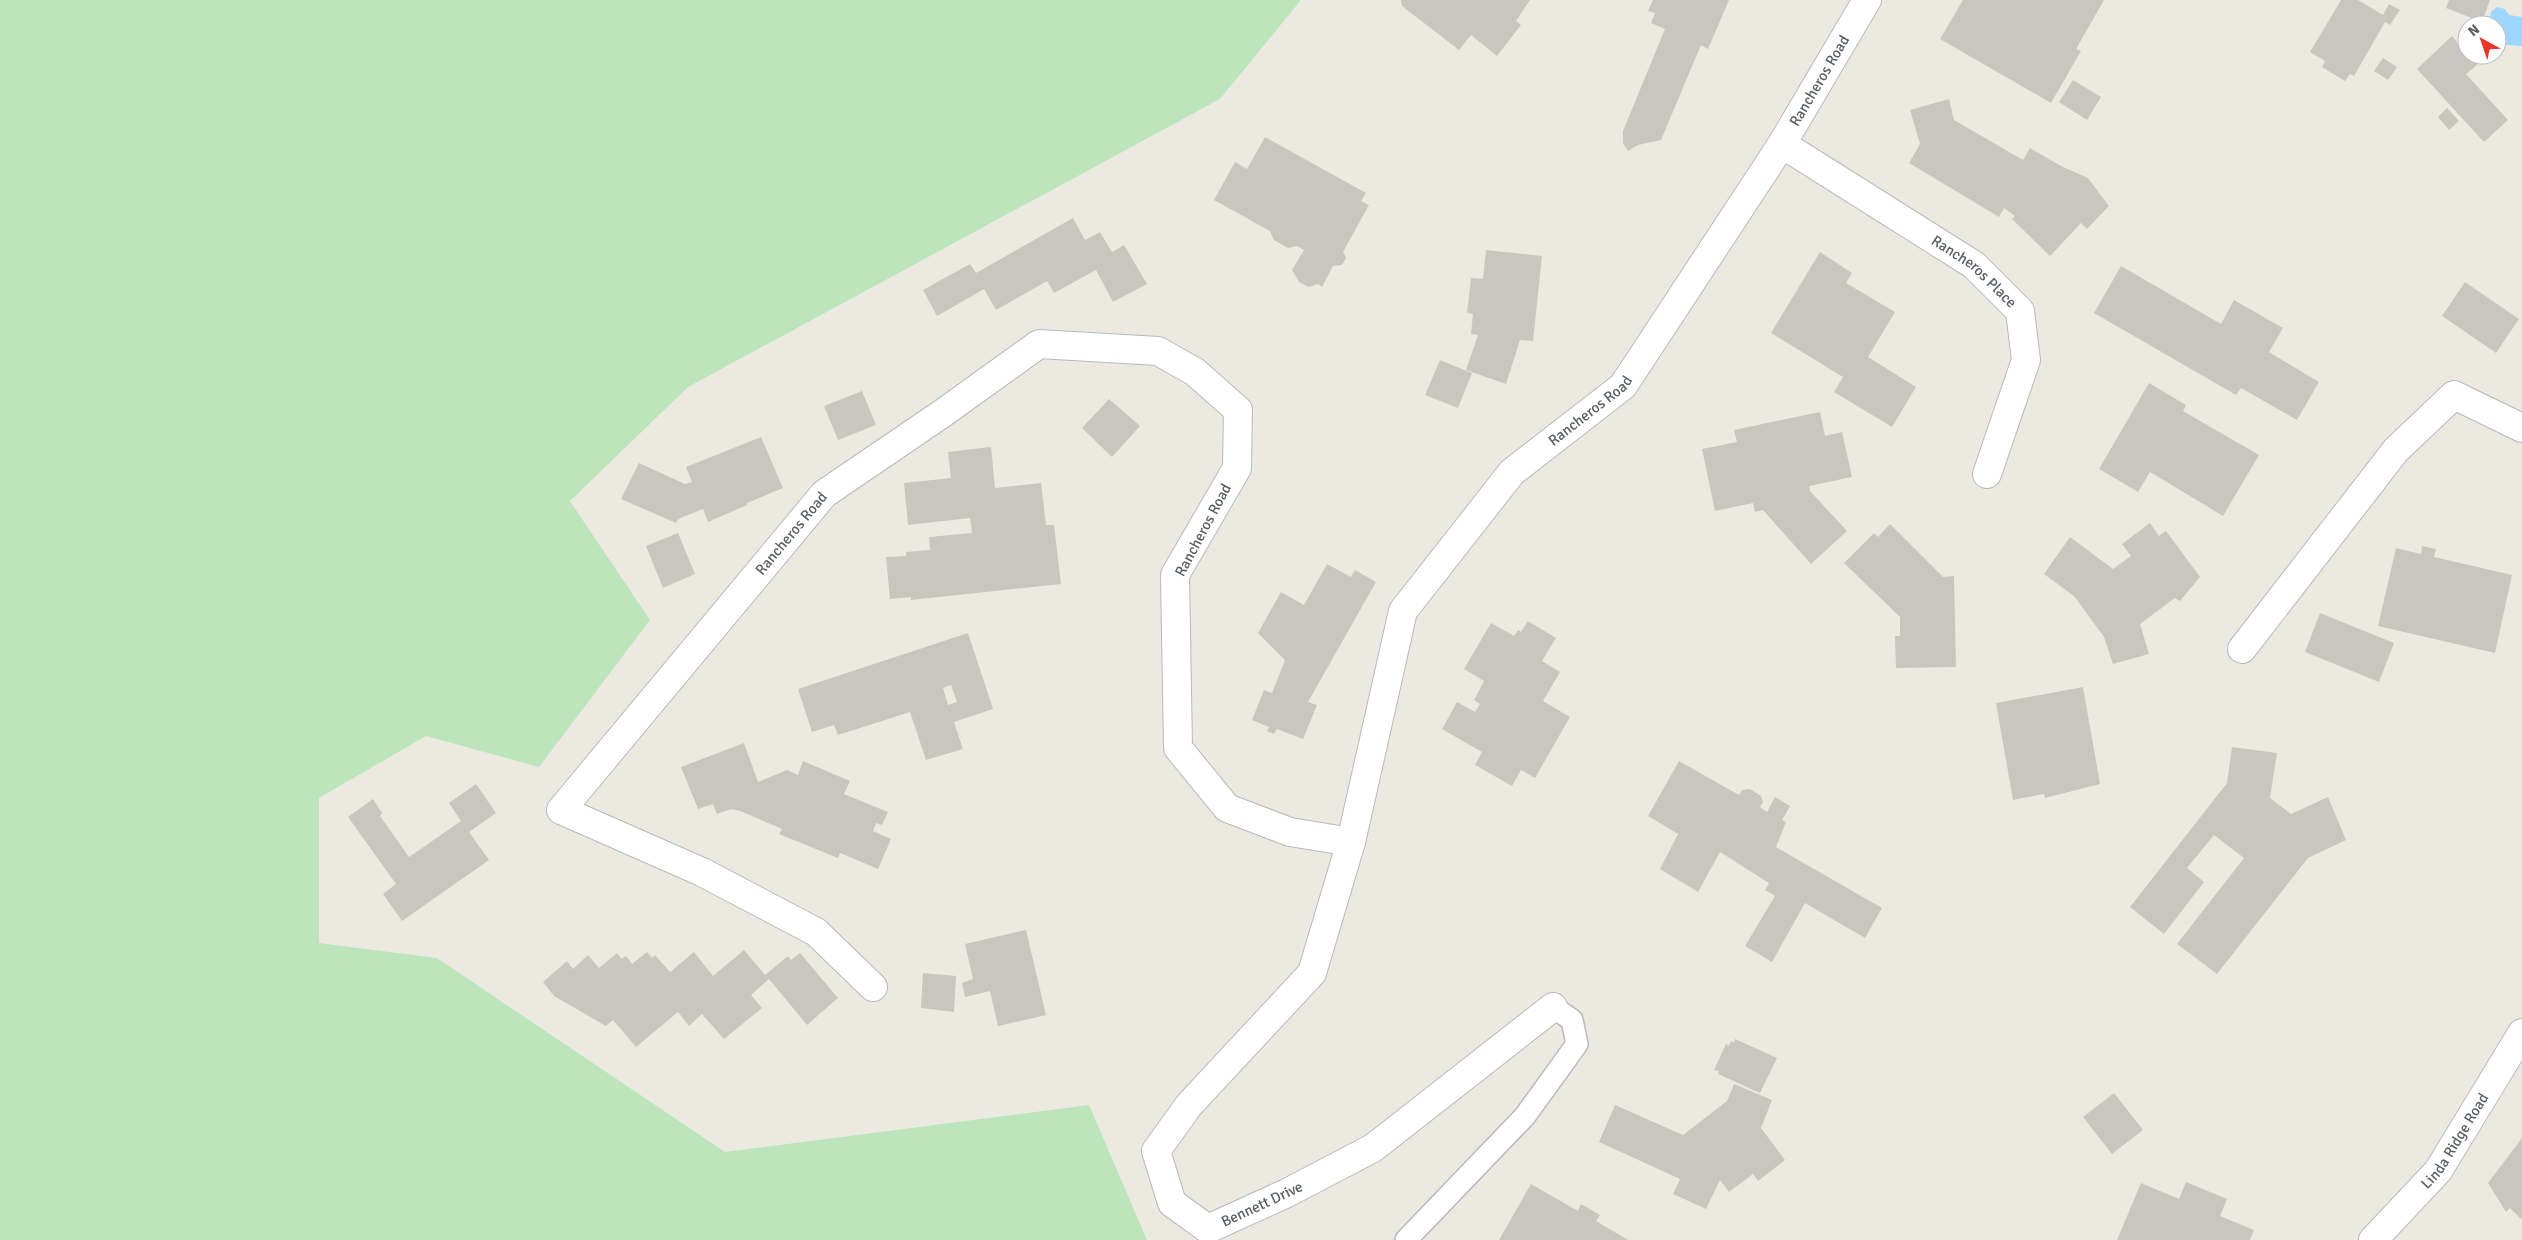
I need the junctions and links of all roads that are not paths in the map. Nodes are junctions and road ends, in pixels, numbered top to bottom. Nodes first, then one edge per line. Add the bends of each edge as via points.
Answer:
1 (1867, 0) edge
2 (1782, 144) junction
3 (2522, 428) edge
4 (1986, 474) dead end
5 (2242, 649) dead end
6 (1351, 842) junction
7 (873, 987) dead end
8 (1553, 1007) joint
9 (2522, 1033) edge
10 (1406, 1240) edge
11 (2373, 1240) edge

1 - 2 street, Rancheros Road
2 - 4 street, Rancheros Place via 1974,265 2020,310 2026,360
2 - 6 street, Rancheros Road via 1623,386 1512,472 1403,611
3 - 5 street via 2454,395 2396,450
6 - 7 street, Rancheros Road via 1290,832 1227,808 1178,748 1175,575 1236,468 1238,410 1196,372 1158,351 1039,344 824,494 561,810 702,872 816,932
6 - 8 street, Bennett Drive via 1312,973 1190,1105 1156,1150 1172,1203 1208,1230 1287,1193 1374,1148
8 - 10 lane via 1572,1020 1577,1044 1525,1116
9 - 11 street, Linda Ridge Road via 2438,1171

